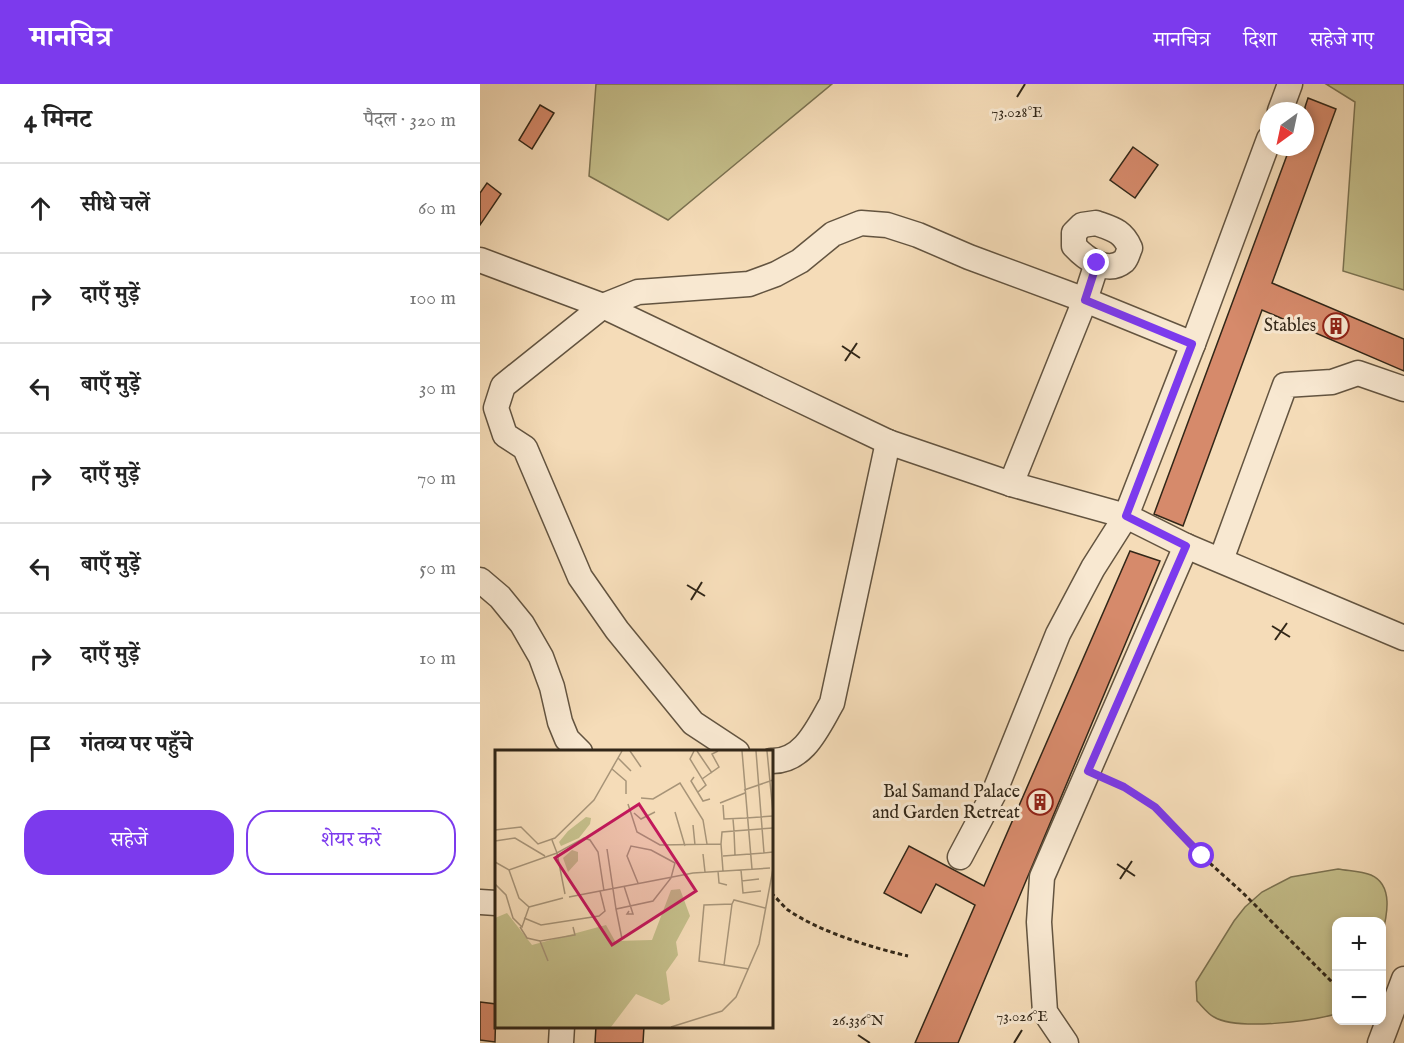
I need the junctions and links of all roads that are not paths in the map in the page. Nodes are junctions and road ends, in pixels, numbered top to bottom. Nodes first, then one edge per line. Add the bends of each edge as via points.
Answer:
1 (1290, 84) edge
2 (1283, 102) edge
3 (1263, 156) edge
4 (480, 260) edge
5 (1097, 263) dead end
6 (1085, 300) junction
7 (603, 306) junction
8 (1192, 344) junction
9 (1404, 389) edge
10 (888, 442) junction
11 (1011, 484) junction
12 (1126, 516) junction
13 (1186, 546) junction
14 (1221, 560) junction
15 (480, 580) edge
16 (1404, 638) edge
17 (578, 750) edge
18 (734, 750) edge
19 (772, 761) edge
20 (960, 857) dead end
21 (480, 902) edge
22 (495, 903) edge
23 (1404, 980) edge
24 (562, 1028) edge
25 (561, 1043) edge
26 (1066, 1043) edge
27 (1380, 1043) edge

1 - 2 street
3 - 8 street
4 - 7 street
5 - 6 street
6 - 7 street via 918,235 887,225 861,223 833,234 800,261 749,284 638,292
6 - 8 street
6 - 11 street
7 - 10 street
7 - 18 street via 503,386 496,408 505,435 525,448 580,577 693,723
8 - 12 street
9 - 14 street via 1358,373 1332,382 1285,385
10 - 11 street
10 - 19 street via 832,703 812,738 796,754
11 - 12 street
12 - 13 street
12 - 20 street via 1058,634 993,793
13 - 14 street
13 - 26 street via 1042,877 1039,922 1046,1012
14 - 16 street
15 - 17 street via 522,624 541,657 567,739
21 - 22 street
23 - 27 street
24 - 25 street

